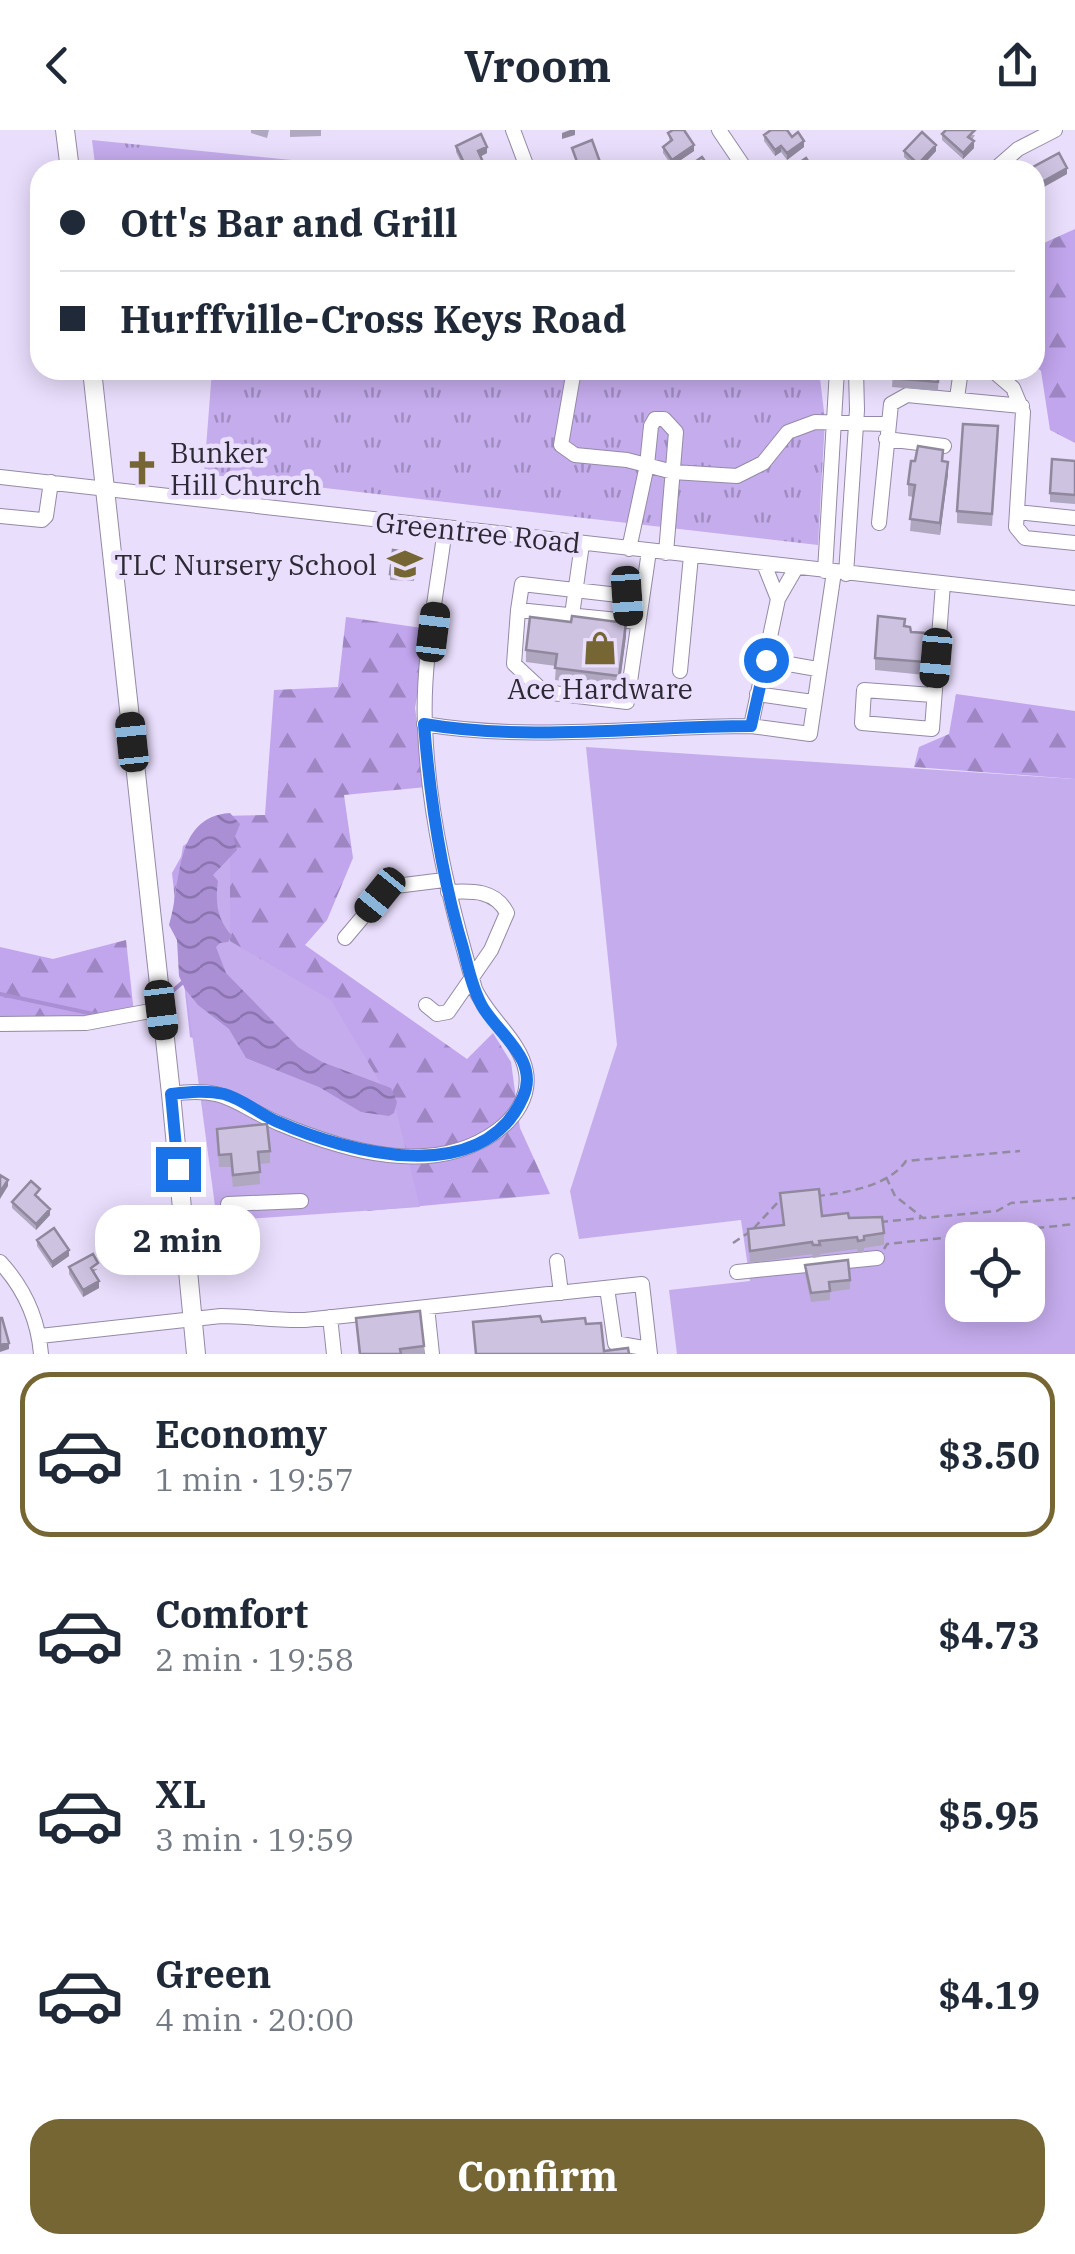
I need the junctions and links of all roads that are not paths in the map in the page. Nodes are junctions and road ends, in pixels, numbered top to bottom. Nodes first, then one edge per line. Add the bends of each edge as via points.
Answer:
1 (65, 130) edge
2 (513, 130) edge
3 (1050, 131) edge
4 (726, 132) edge
5 (69, 160) edge
6 (524, 160) edge
7 (741, 160) edge
8 (1005, 160) edge
9 (93, 380) edge
10 (572, 380) edge
11 (837, 380) edge
12 (856, 380) edge
13 (960, 380) edge
14 (1004, 380) edge
15 (957, 398) junction
16 (1022, 406) junction
17 (835, 422) junction
18 (856, 422) junction
19 (887, 432) junction
20 (944, 446) edge
21 (647, 465) junction
22 (672, 472) junction
23 (0, 477) edge
24 (51, 482) junction
25 (105, 487) junction
26 (1017, 512) junction
27 (0, 516) edge
28 (1075, 518) edge
29 (879, 523) dead end
30 (445, 528) junction
31 (1075, 543) edge
32 (582, 544) junction
33 (628, 549) junction
34 (648, 552) junction
35 (666, 553) junction
36 (691, 556) junction
37 (764, 564) junction
38 (796, 568) junction
39 (835, 573) junction
40 (943, 584) junction
41 (575, 590) junction
42 (1075, 598) edge
43 (778, 600) junction
44 (518, 610) junction
45 (572, 616) junction
46 (633, 622) junction
47 (766, 660) junction
48 (817, 669) junction
49 (680, 671) dead end
50 (757, 694) junction
51 (933, 695) junction
52 (814, 702) junction
53 (424, 724) junction
54 (751, 726) junction
55 (446, 886) junction
56 (345, 938) dead end
57 (472, 980) junction
58 (160, 1003) junction
59 (426, 1005) dead end
60 (0, 1024) edge
61 (171, 1094) junction
62 (301, 1200) dead end
63 (228, 1204) dead end
64 (877, 1258) road end
65 (557, 1261) dead end
66 (0, 1262) edge
67 (736, 1272) dead end
68 (607, 1288) junction
69 (561, 1293) junction
70 (427, 1307) junction
71 (330, 1317) junction
72 (191, 1319) junction
73 (40, 1336) junction
74 (650, 1352) edge
75 (42, 1354) edge
76 (196, 1354) edge
77 (334, 1354) edge
78 (432, 1354) edge

1 - 5 main road
2 - 6 street
3 - 8 street
4 - 7 street
9 - 25 main road
10 - 21 street via 562,445 576,455
11 - 17 street
12 - 18 street
13 - 15 street
14 - 16 street
15 - 16 street
15 - 19 street via 898,398
16 - 26 street
17 - 18 street
17 - 22 street via 788,432 762,464 737,476
17 - 39 street
18 - 19 street
18 - 39 street
19 - 20 street
19 - 29 street
21 - 22 street
21 - 22 street via 651,426 664,418 676,432
21 - 33 street
22 - 35 street
23 - 24 street, Greentree Road
24 - 25 street, Greentree Road
24 - 27 street via 42,520
25 - 30 street, Greentree Road
25 - 58 main road
26 - 28 street
26 - 31 street via 1016,527 1026,538
30 - 32 street, Greentree Road
30 - 53 street
32 - 33 street, Greentree Road
32 - 41 street
33 - 34 street, Greentree Road
34 - 35 street, Greentree Road
34 - 46 street
35 - 36 street, Greentree Road
36 - 37 street, Greentree Road
36 - 49 street
37 - 38 street, Greentree Road
37 - 43 street
38 - 39 street, Greentree Road
38 - 43 street
39 - 40 street, Greentree Road
39 - 48 street
40 - 42 street, Greentree Road
40 - 51 street
41 - 44 street via 522,584
41 - 45 street
41 - 46 street via 627,596
43 - 47 street
44 - 45 street
44 - 46 street via 514,664 544,692 627,702
45 - 46 street
47 - 48 street
47 - 50 street
48 - 52 street
50 - 52 street
50 - 54 street
51 - 51 street via 864,690 862,723 932,729
52 - 54 street via 810,734
53 - 54 street via 588,731
53 - 55 street
55 - 56 street via 388,888
55 - 57 street
55 - 57 street via 490,896 506,914
57 - 59 street via 444,1014
57 - 61 street via 482,1006 517,1048 527,1090 514,1116 470,1147 399,1157 364,1151 296,1129 227,1095
58 - 60 street via 86,1023
58 - 61 main road
61 - 72 main road
62 - 63 street
64 - 67 street
65 - 69 street
66 - 73 street via 20,1286
68 - 69 street
68 - 74 street via 615,1343
68 - 74 street via 642,1284
69 - 70 street
70 - 71 street
70 - 78 street
71 - 72 street
71 - 77 street
72 - 73 street
72 - 76 main road
73 - 75 street

